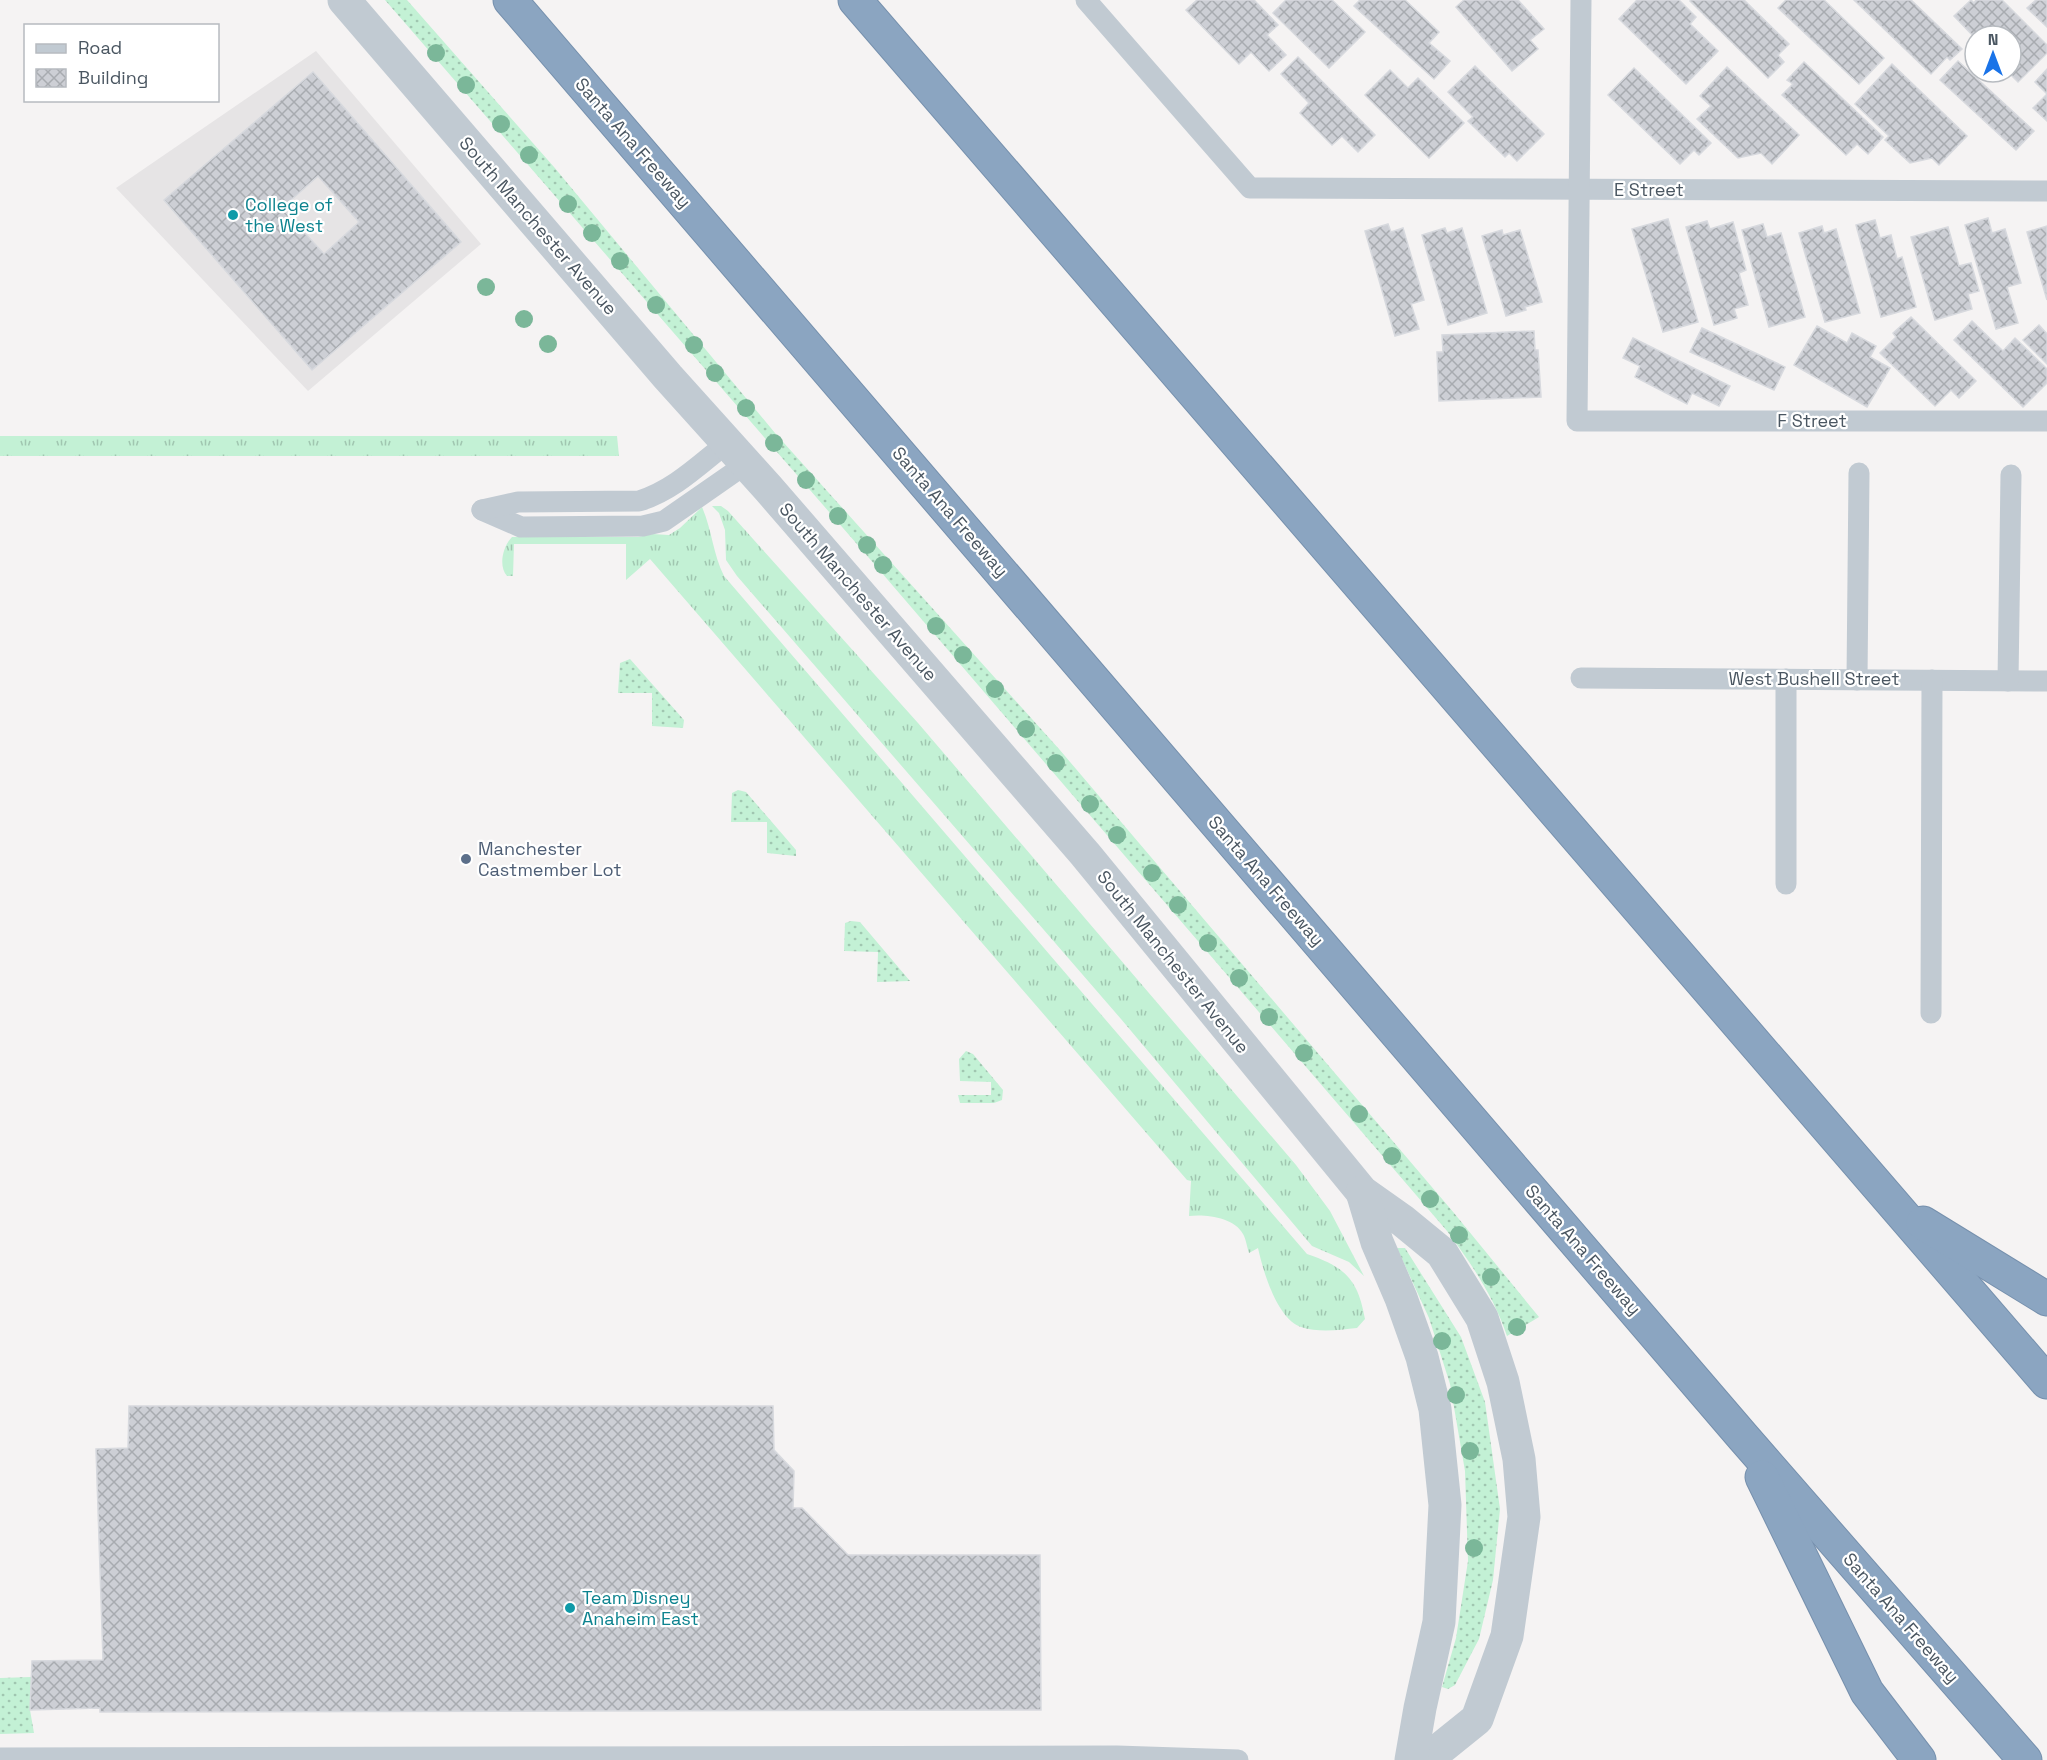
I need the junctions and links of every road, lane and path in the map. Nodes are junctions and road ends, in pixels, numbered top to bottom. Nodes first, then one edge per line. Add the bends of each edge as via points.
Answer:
1 (344, 0) edge
2 (510, 0) edge
3 (855, 0) edge
4 (1086, 0) edge
5 (1581, 0) edge
6 (1580, 189) junction
7 (2047, 191) edge
8 (2047, 421) edge
9 (737, 453) junction
10 (1858, 473) dead end
11 (2011, 475) dead end
12 (1581, 678) dead end
13 (1786, 679) junction
14 (1857, 680) junction
15 (1932, 680) junction
16 (2008, 681) junction
17 (2047, 681) edge
18 (1786, 884) dead end
19 (1931, 1013) dead end
20 (1362, 1192) junction
21 (1899, 1208) junction
22 (2047, 1299) edge
23 (2047, 1382) edge
24 (1743, 1437) junction
25 (0, 1758) edge
26 (1238, 1760) edge
27 (1411, 1760) edge
28 (1426, 1760) edge
29 (1919, 1760) edge
30 (2025, 1760) edge

1 - 9 street, South Manchester Avenue
2 - 24 highway, Santa Ana Freeway
3 - 21 highway
4 - 6 lane, E Street via 1250,188
5 - 6 lane
6 - 7 lane, E Street
6 - 8 lane, F Street via 1577,421
9 - 9 lane via 639,501 518,501 482,510 521,527 643,526 664,521
9 - 20 street, South Manchester Avenue via 1085,854
10 - 14 lane
11 - 16 lane
12 - 13 lane, West Bushell Street
13 - 14 lane, West Bushell Street
13 - 18 lane
14 - 15 lane, West Bushell Street
15 - 16 lane, West Bushell Street
15 - 19 lane
16 - 17 lane, West Bushell Street
20 - 27 street, South Manchester Avenue via 1422,1357 1435,1409 1445,1505 1439,1622
20 - 28 street, South Manchester Avenue via 1442,1253 1482,1318 1503,1382 1519,1459 1524,1517 1507,1636 1476,1719
21 - 22 highway
21 - 23 highway
24 - 29 highway via 1866,1692
24 - 30 highway, Santa Ana Freeway
25 - 26 lane via 1117,1756

